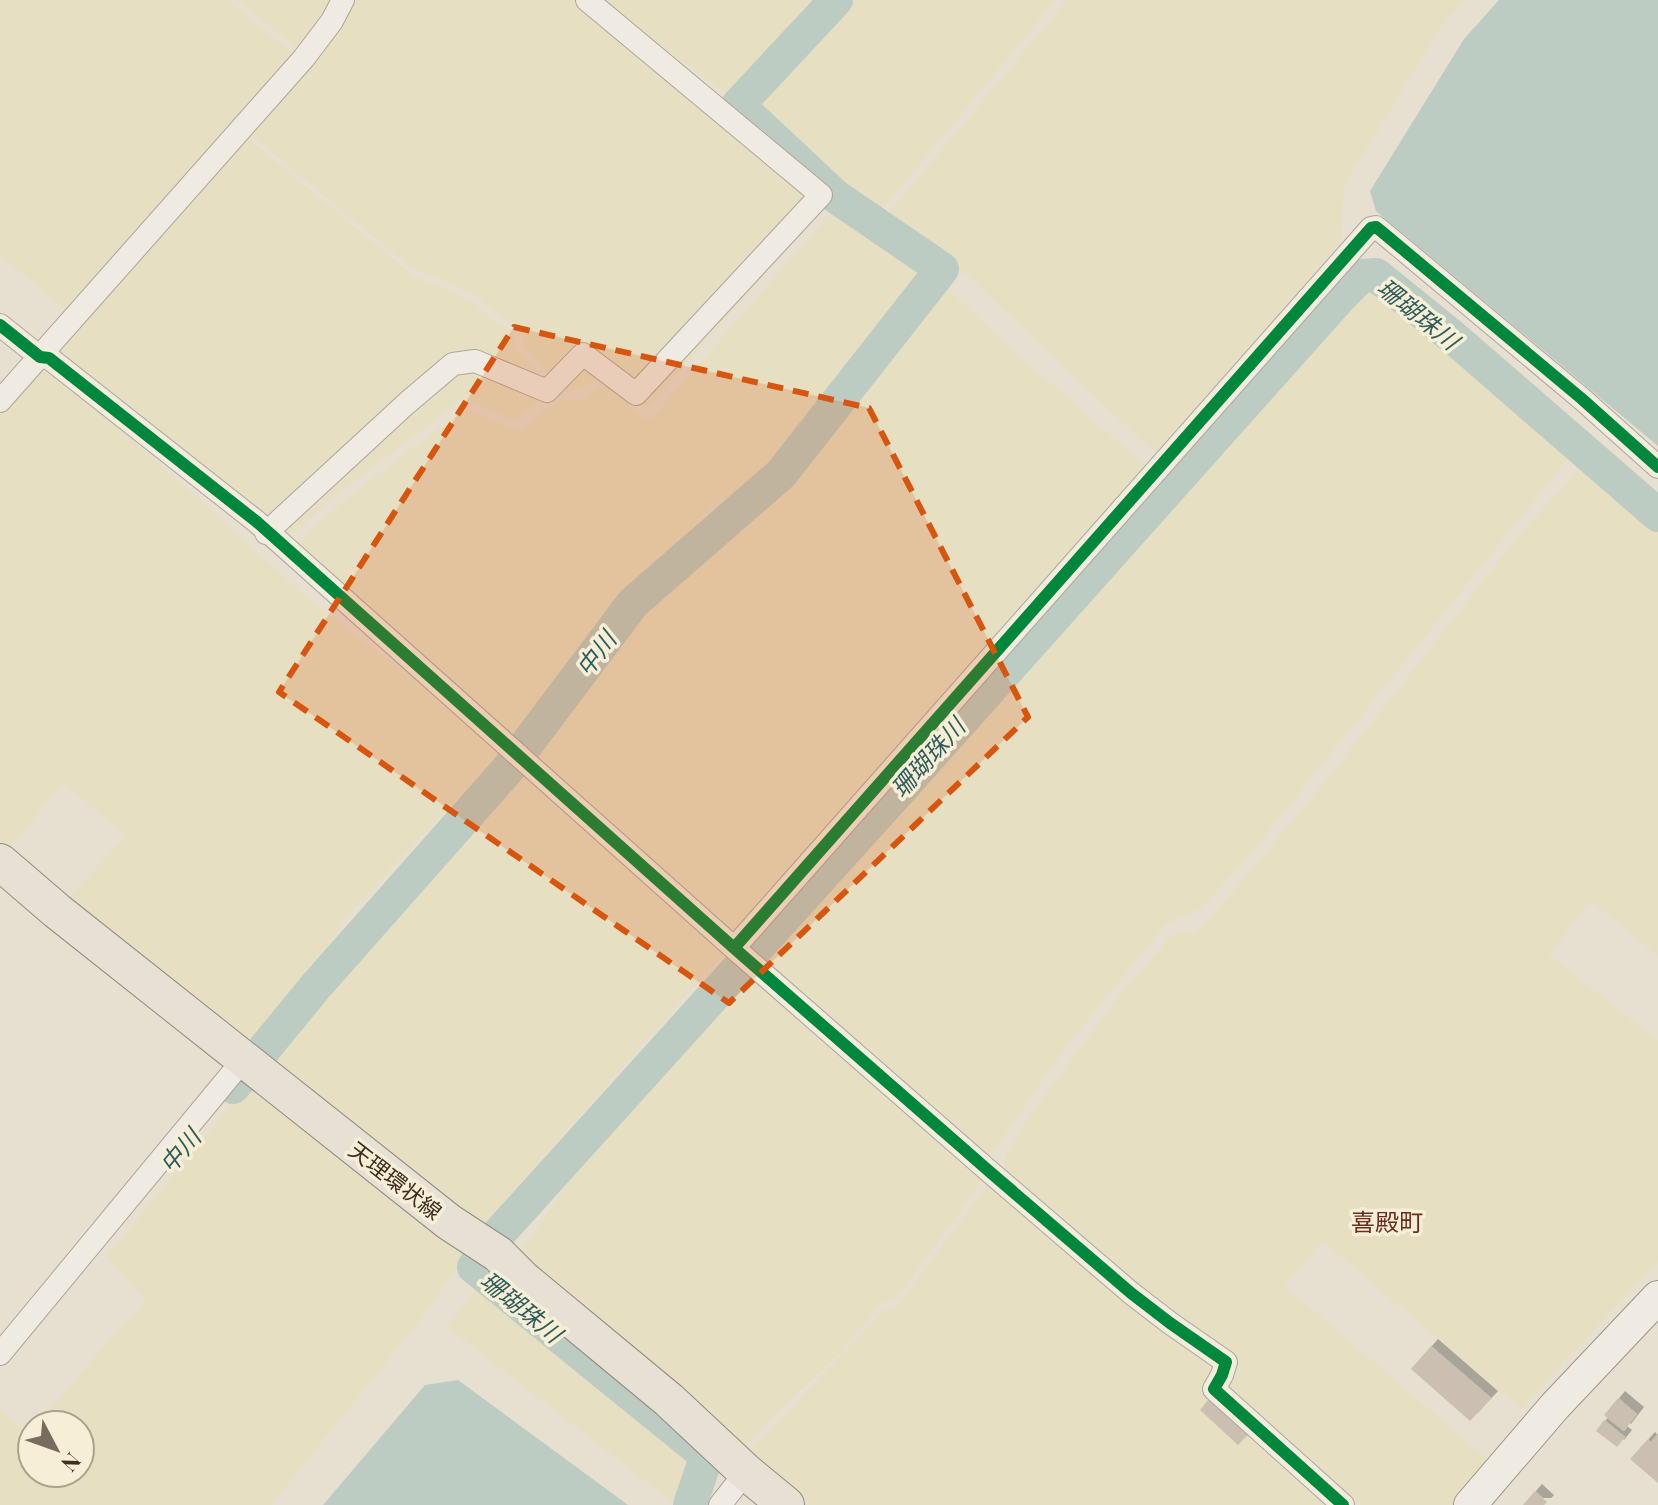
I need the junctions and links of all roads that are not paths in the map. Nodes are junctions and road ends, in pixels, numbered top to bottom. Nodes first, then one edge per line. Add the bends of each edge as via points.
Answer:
1 (343, 0) edge
2 (587, 0) edge
3 (0, 325) edge
4 (40, 357) junction
5 (0, 401) edge
6 (1658, 467) edge
7 (266, 533) junction
8 (0, 862) edge
9 (736, 950) junction
10 (252, 1066) junction
11 (1658, 1297) edge
12 (0, 1354) edge
13 (746, 1472) junction
14 (720, 1505) edge
15 (786, 1505) edge
16 (1343, 1505) edge
17 (1470, 1505) edge

1 - 4 street via 304,58
2 - 7 street via 821,195 636,394 583,354 547,391 475,361 453,364
3 - 4 street
4 - 5 street
4 - 7 street via 49,358
6 - 9 street via 1405,251 1371,228
7 - 9 street
8 - 10 main road, 天理環状線
9 - 16 street via 1131,1293 1226,1362 1214,1389
10 - 12 street
10 - 13 main road, 天理環状線 via 488,1247
11 - 17 street
13 - 14 street
13 - 15 main road, 天理環状線

